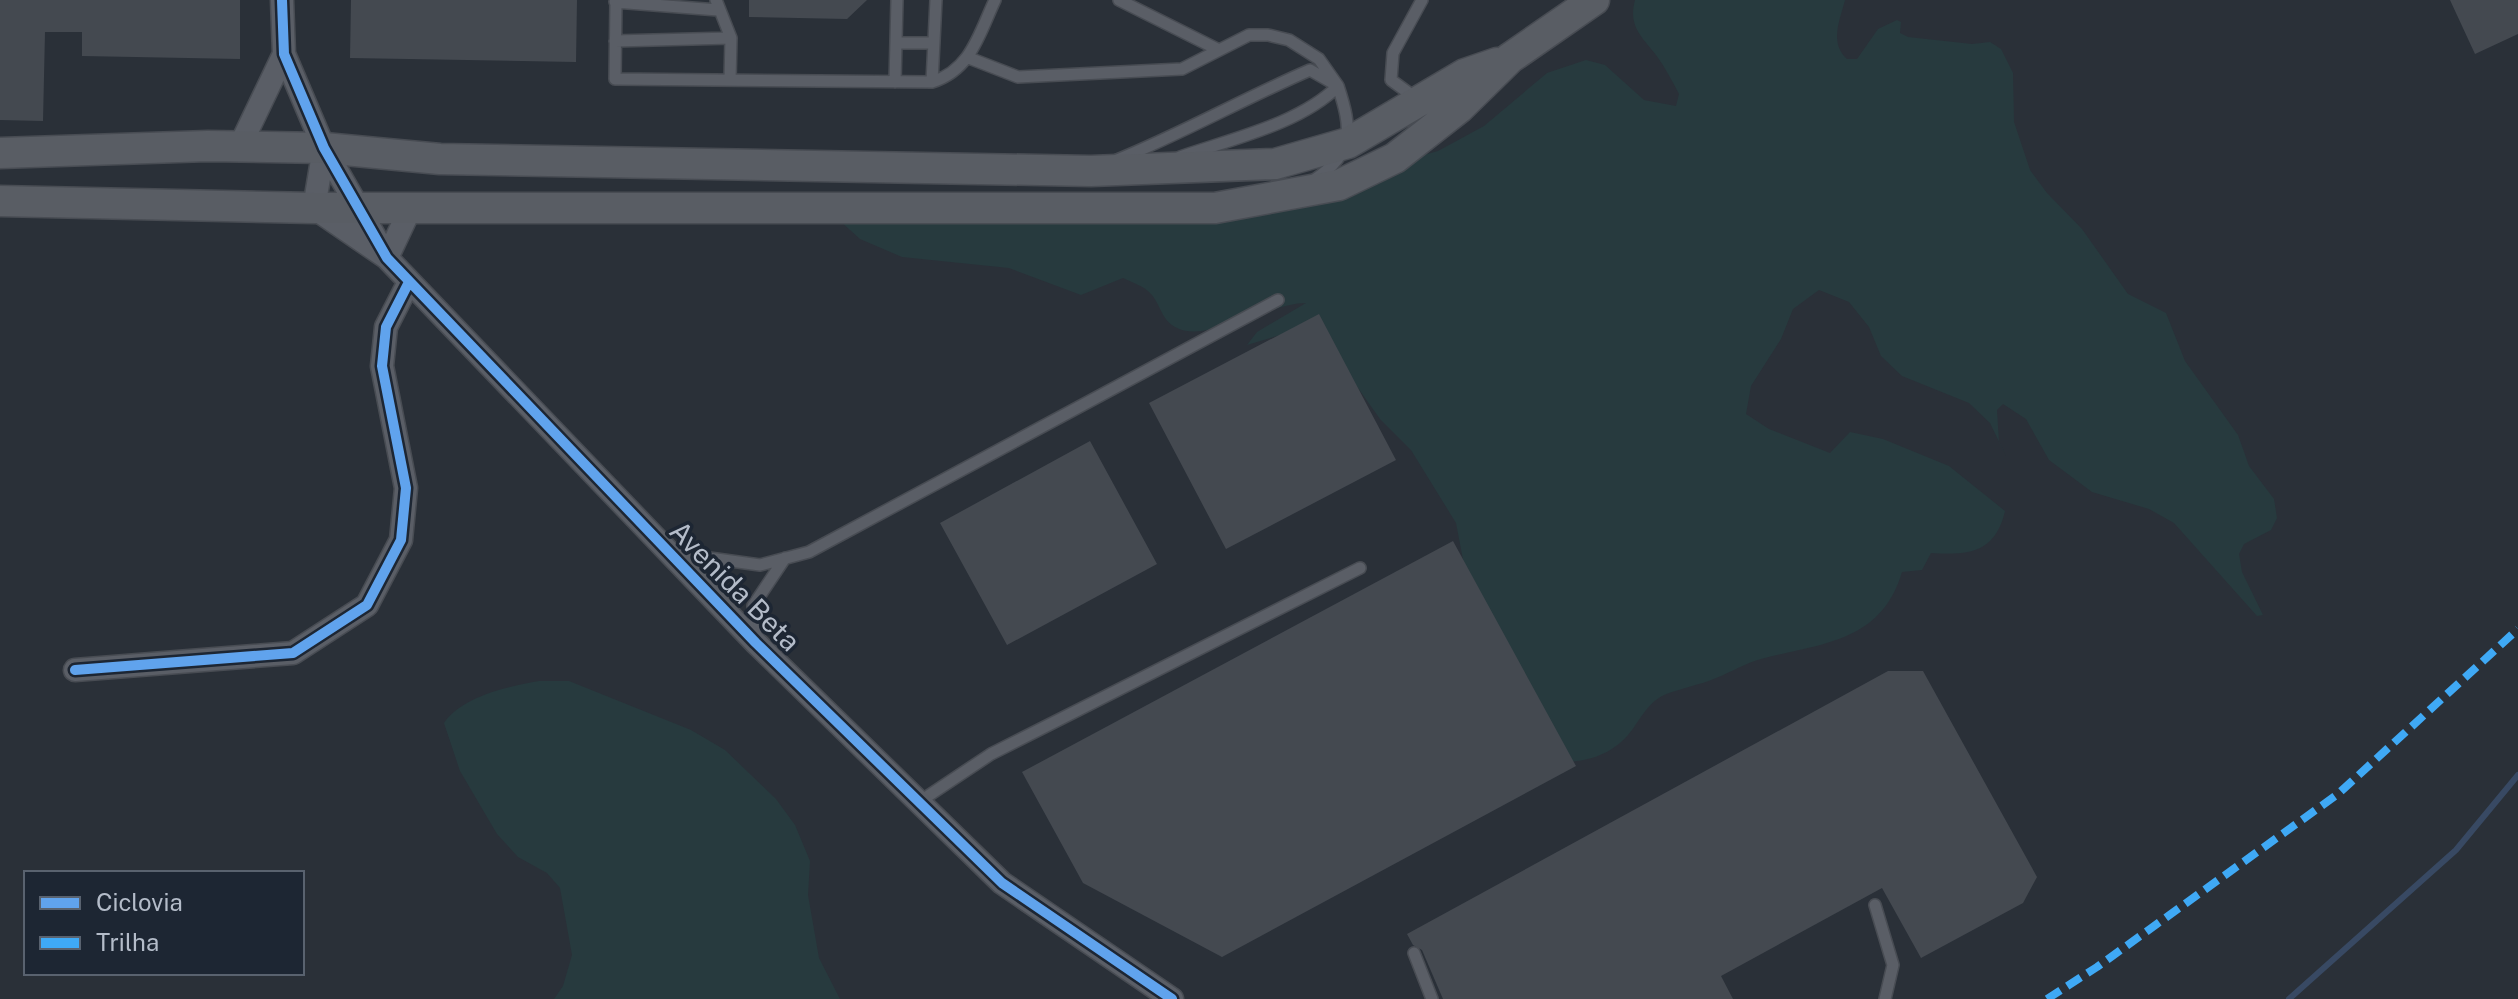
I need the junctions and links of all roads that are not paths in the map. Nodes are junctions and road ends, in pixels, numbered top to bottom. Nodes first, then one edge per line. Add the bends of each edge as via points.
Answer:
1 (282, 0) edge
2 (897, 0) edge
3 (936, 0) edge
4 (995, 0) edge
5 (1119, 0) edge
6 (1422, 0) edge
7 (1594, 0) edge
8 (616, 1) edge
9 (717, 5) edge
10 (731, 38) junction
11 (615, 41) junction
12 (896, 43) junction
13 (934, 43) junction
14 (1217, 49) junction
15 (284, 54) junction
16 (969, 58) junction
17 (1510, 58) junction
18 (730, 80) junction
19 (895, 82) junction
20 (932, 82) junction
21 (1338, 86) junction
22 (1422, 102) junction
23 (1348, 143) junction
24 (239, 148) junction
25 (324, 148) junction
26 (0, 153) edge
27 (1146, 170) junction
28 (1091, 171) junction
29 (1259, 200) junction
30 (0, 201) edge
31 (412, 205) junction
32 (359, 207) junction
33 (314, 208) junction
34 (387, 258) junction
35 (409, 282) junction
36 (1278, 300) dead end
37 (667, 552) junction
38 (785, 558) junction
39 (1360, 568) dead end
40 (756, 643) junction
41 (75, 670) dead end
42 (919, 802) junction
43 (1875, 905) dead end
44 (1414, 953) dead end
45 (1172, 999) edge
46 (1432, 999) edge
47 (1885, 999) edge

1 - 15 street
2 - 12 lane
3 - 13 lane
4 - 16 lane
5 - 14 lane
6 - 22 lane via 1393,53 1391,80
7 - 17 main road
8 - 9 lane
8 - 11 lane
9 - 10 lane
10 - 11 lane
10 - 18 lane
11 - 18 lane via 615,79
12 - 13 lane
12 - 19 lane
13 - 20 lane
14 - 16 lane via 1182,69 1039,77 1018,77
14 - 21 lane via 1249,35 1289,40 1319,59
15 - 24 street
15 - 25 street, Avenida Beta
16 - 20 lane via 952,76
17 - 22 main road via 1465,74
17 - 29 main road via 1459,108 1395,158 1339,185
18 - 19 lane
19 - 20 lane
21 - 23 lane via 1348,116
21 - 27 lane via 1324,100 1279,121
21 - 28 lane via 1310,70
22 - 23 main road
23 - 27 main road via 1275,164
23 - 29 lane via 1315,179
24 - 25 main road
24 - 26 main road
25 - 28 main road via 440,159
25 - 32 street, Avenida Beta
25 - 33 street
27 - 28 main road
29 - 31 main road via 1163,209
30 - 33 main road
31 - 32 main road
31 - 34 street
32 - 33 main road
32 - 34 street, Avenida Beta
33 - 34 street
34 - 35 street, Avenida Beta
35 - 37 street, Avenida Beta
35 - 41 street via 386,327 382,366 406,488 401,540 367,605 293,653
36 - 38 lane via 809,552
37 - 38 lane via 760,565
37 - 40 street, Avenida Beta
38 - 40 lane via 753,606
39 - 42 lane via 991,754
40 - 42 street, Avenida Beta
42 - 45 street, Avenida Beta via 1002,883
43 - 47 lane via 1893,965
44 - 46 lane

